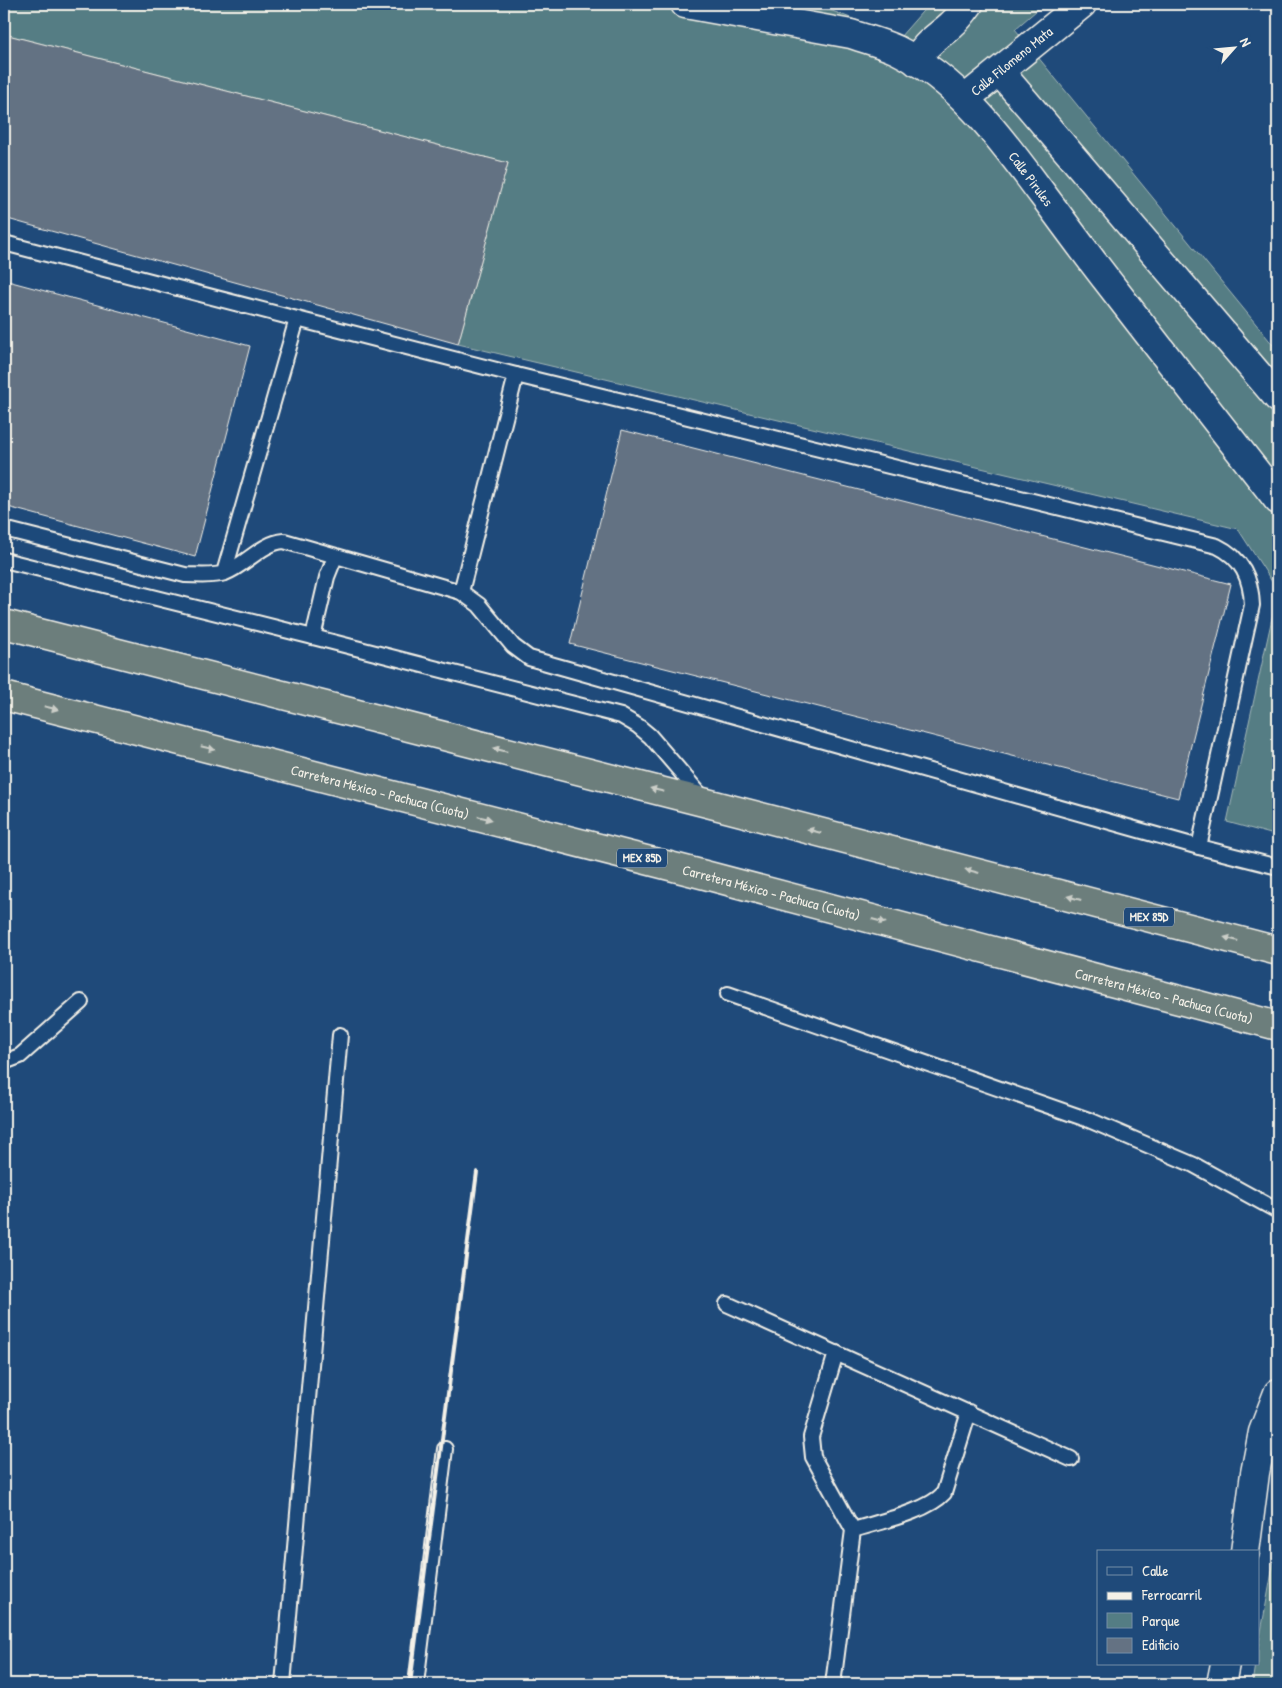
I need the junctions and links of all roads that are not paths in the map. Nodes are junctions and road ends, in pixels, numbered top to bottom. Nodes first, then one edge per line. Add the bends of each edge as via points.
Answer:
1 (685, 4) edge
2 (969, 4) edge
3 (1082, 4) edge
4 (917, 62) junction
5 (1000, 72) junction
6 (965, 100) junction
7 (4, 243) edge
8 (297, 319) junction
9 (516, 375) junction
10 (1278, 398) edge
11 (1278, 500) edge
12 (4, 529) edge
13 (335, 557) junction
14 (4, 560) edge
15 (224, 573) junction
16 (461, 592) junction
17 (4, 624) edge
18 (313, 637) junction
19 (4, 696) edge
20 (707, 803) junction
21 (1199, 847) junction
22 (1278, 867) edge
23 (1278, 951) edge
24 (728, 994) dead end
25 (81, 1002) dead end
26 (1278, 1026) edge
27 (340, 1035) dead end
28 (4, 1062) edge
29 (1278, 1211) edge
30 (728, 1304) dead end
31 (836, 1353) junction
32 (1278, 1393) edge
33 (969, 1412) junction
34 (445, 1449) dead end
35 (1071, 1459) dead end
36 (853, 1530) junction
37 (1245, 1550) edge
38 (1225, 1666) edge
39 (283, 1684) edge
40 (416, 1684) edge
41 (833, 1684) edge
42 (1221, 1684) edge

1 - 4 street, Calle Pirules via 850,34 897,50
2 - 4 street via 924,48
3 - 5 street, Calle Filomeno Mata
4 - 6 street, Calle Pirules
5 - 6 street, Calle Filomeno Mata
5 - 10 street
6 - 11 street, Calle Pirules via 1020,164
7 - 8 lane
8 - 9 lane
8 - 15 lane
9 - 16 lane
9 - 21 lane via 1217,546 1229,552 1238,561 1252,589 1252,605
12 - 15 lane via 185,575
13 - 15 lane via 275,542
13 - 16 lane
13 - 18 lane
14 - 18 lane
16 - 21 lane via 479,606 513,646 529,658
20 -> 17 highway, MEX 85D
18 - 20 lane via 620,716 650,736
19 -> 26 highway, Carretera México - Pachuca (Cuota) / MEX 85D via 704,874
23 -> 20 highway, MEX 85D
21 - 22 lane
24 - 29 lane via 1089,1120 1194,1165
25 - 28 lane via 20,1056
27 - 39 lane
30 - 31 lane
31 - 33 lane
31 - 36 lane via 811,1446 813,1457
32 - 37 street via 1263,1432
33 - 35 lane
33 - 36 lane via 944,1493 937,1501
34 - 40 lane
36 - 41 lane
38 - 42 street

